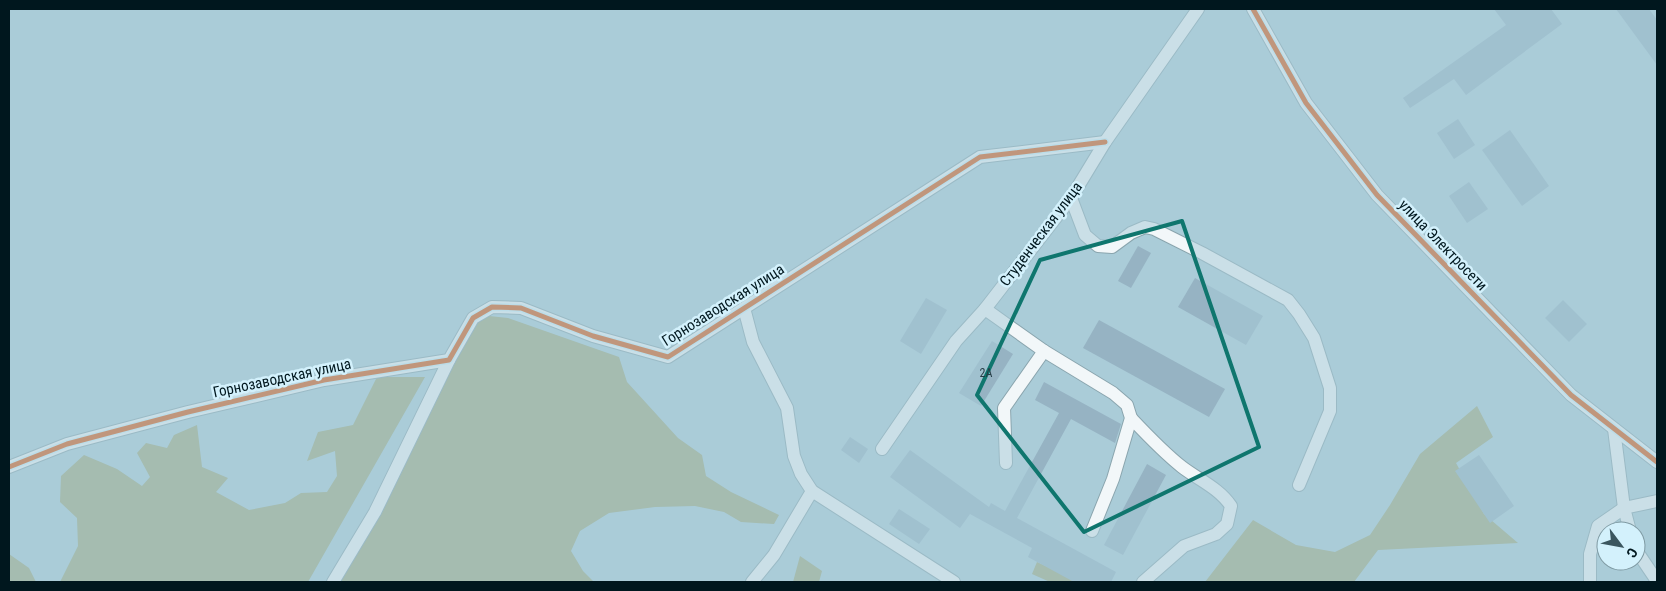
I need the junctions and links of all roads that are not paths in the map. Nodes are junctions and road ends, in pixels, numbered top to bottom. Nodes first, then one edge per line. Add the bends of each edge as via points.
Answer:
1 (1198, 9) edge
2 (1253, 9) edge
3 (1105, 142) junction
4 (1071, 198) junction
5 (744, 308) junction
6 (985, 310) junction
7 (1044, 351) junction
8 (449, 360) junction
9 (1131, 418) junction
10 (1614, 429) junction
11 (882, 449) dead end
12 (1006, 462) dead end
13 (1657, 462) edge
14 (9, 467) edge
15 (1299, 485) dead end
16 (812, 491) junction
17 (1657, 501) edge
18 (1624, 508) junction
19 (1627, 521) edge
20 (1092, 530) dead end
21 (1646, 565) edge
22 (1657, 581) edge
23 (333, 582) edge
24 (752, 582) edge
25 (954, 582) edge
26 (1143, 582) edge
27 (1590, 582) edge

1 - 3 street, Студенческая улица
2 - 10 street, улица Электросети via 1306,103 1377,195 1571,395
3 - 4 street, Студенческая улица
3 - 5 street, Горнозаводская улица via 980,157
4 - 6 street, Студенческая улица
4 - 15 street via 1086,235 1098,246 1112,247 1131,232 1145,227 1202,253 1288,300 1314,338 1330,388 1330,411
5 - 8 street, Горнозаводская улица via 668,357 593,336 521,308 492,307 473,318
5 - 16 street via 754,342 787,408 794,456
6 - 7 street
6 - 11 street, Студенческая улица via 956,341
7 - 9 street via 1114,393 1127,405
7 - 12 street via 1004,408
8 - 14 street, Горнозаводская улица via 324,380 188,412 67,444
8 - 23 street via 375,512
9 - 20 street via 1113,479
9 - 26 street via 1158,447 1223,495 1231,506 1228,524 1216,534 1184,546
10 - 13 street, улица Электросети
10 - 18 street
16 - 24 street via 774,555
16 - 25 street
17 - 18 street
18 - 19 street
18 - 27 street via 1598,526 1590,554
21 - 22 street

